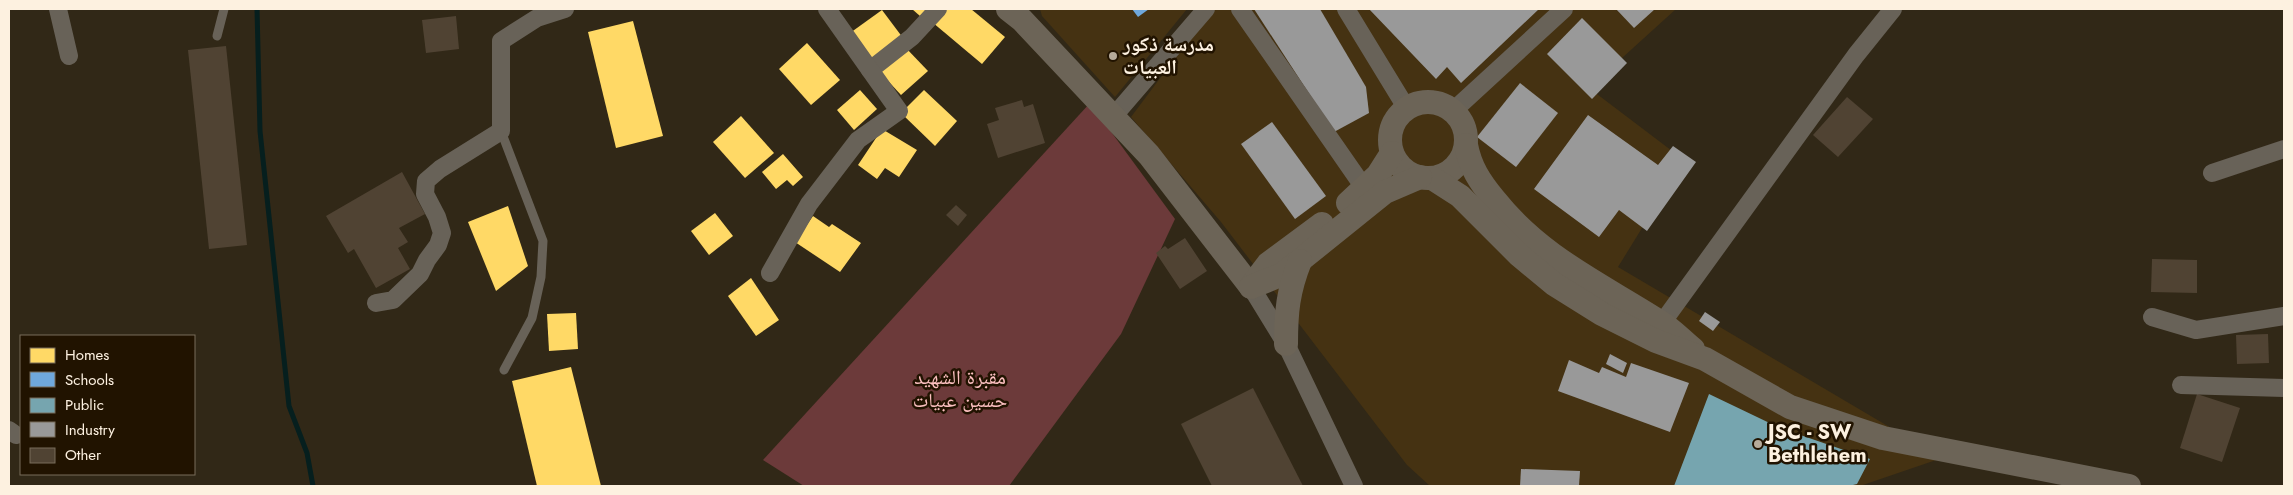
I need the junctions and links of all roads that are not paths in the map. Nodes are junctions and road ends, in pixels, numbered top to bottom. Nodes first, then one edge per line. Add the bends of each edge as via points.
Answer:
1 (58, 9) edge
2 (224, 9) edge
3 (565, 9) edge
4 (827, 9) edge
5 (938, 9) edge
6 (1008, 9) edge
7 (1206, 9) edge
8 (1240, 9) edge
9 (1346, 9) edge
10 (1564, 9) edge
11 (1893, 9) edge
12 (217, 36) dead end
13 (69, 56) dead end
14 (870, 70) junction
15 (1406, 108) junction
16 (1453, 111) junction
17 (1113, 117) junction
18 (501, 131) junction
19 (1466, 145) junction
20 (2284, 149) edge
21 (1392, 153) junction
22 (2212, 173) dead end
23 (1426, 177) junction
24 (1365, 189) junction
25 (1300, 261) junction
26 (770, 273) dead end
27 (1251, 287) junction
28 (376, 302) dead end
29 (2284, 316) edge
30 (2152, 317) dead end
31 (1662, 323) junction
32 (1286, 344) junction
33 (1705, 359) junction
34 (504, 370) dead end
35 (2180, 385) dead end
36 (2284, 388) edge
37 (1354, 486) edge
38 (2129, 486) edge

1 - 13 street
2 - 12 lane
3 - 18 street via 537,18 501,41
4 - 14 street
5 - 14 street via 912,37
6 - 17 street
7 - 17 street
8 - 24 street
9 - 15 street
10 - 16 street
11 - 31 street via 1856,55
14 - 26 street via 898,111 858,140 809,204
15 - 16 street via 1430,102 1443,104
15 - 21 street via 1392,128
16 - 19 street via 1466,132
17 - 27 street via 1149,155
18 - 28 street via 440,169 426,182 425,194 442,233 438,245 420,274 393,300
18 - 34 lane via 543,241 541,277 532,318
19 - 23 street via 1455,167 1444,174
19 - 31 street via 1472,168 1508,217 1584,277
20 - 22 street
21 - 23 street via 1408,172
21 - 24 street
23 - 25 street via 1385,192
23 - 33 street via 1460,196 1519,255 1554,284 1602,314 1656,341
24 - 27 street via 1268,264
25 - 27 street via 1283,274
25 - 32 street via 1290,285
27 - 32 street
29 - 30 street via 2196,330
31 - 33 street
32 - 37 street
33 - 38 street via 1790,407 1884,438
35 - 36 street

